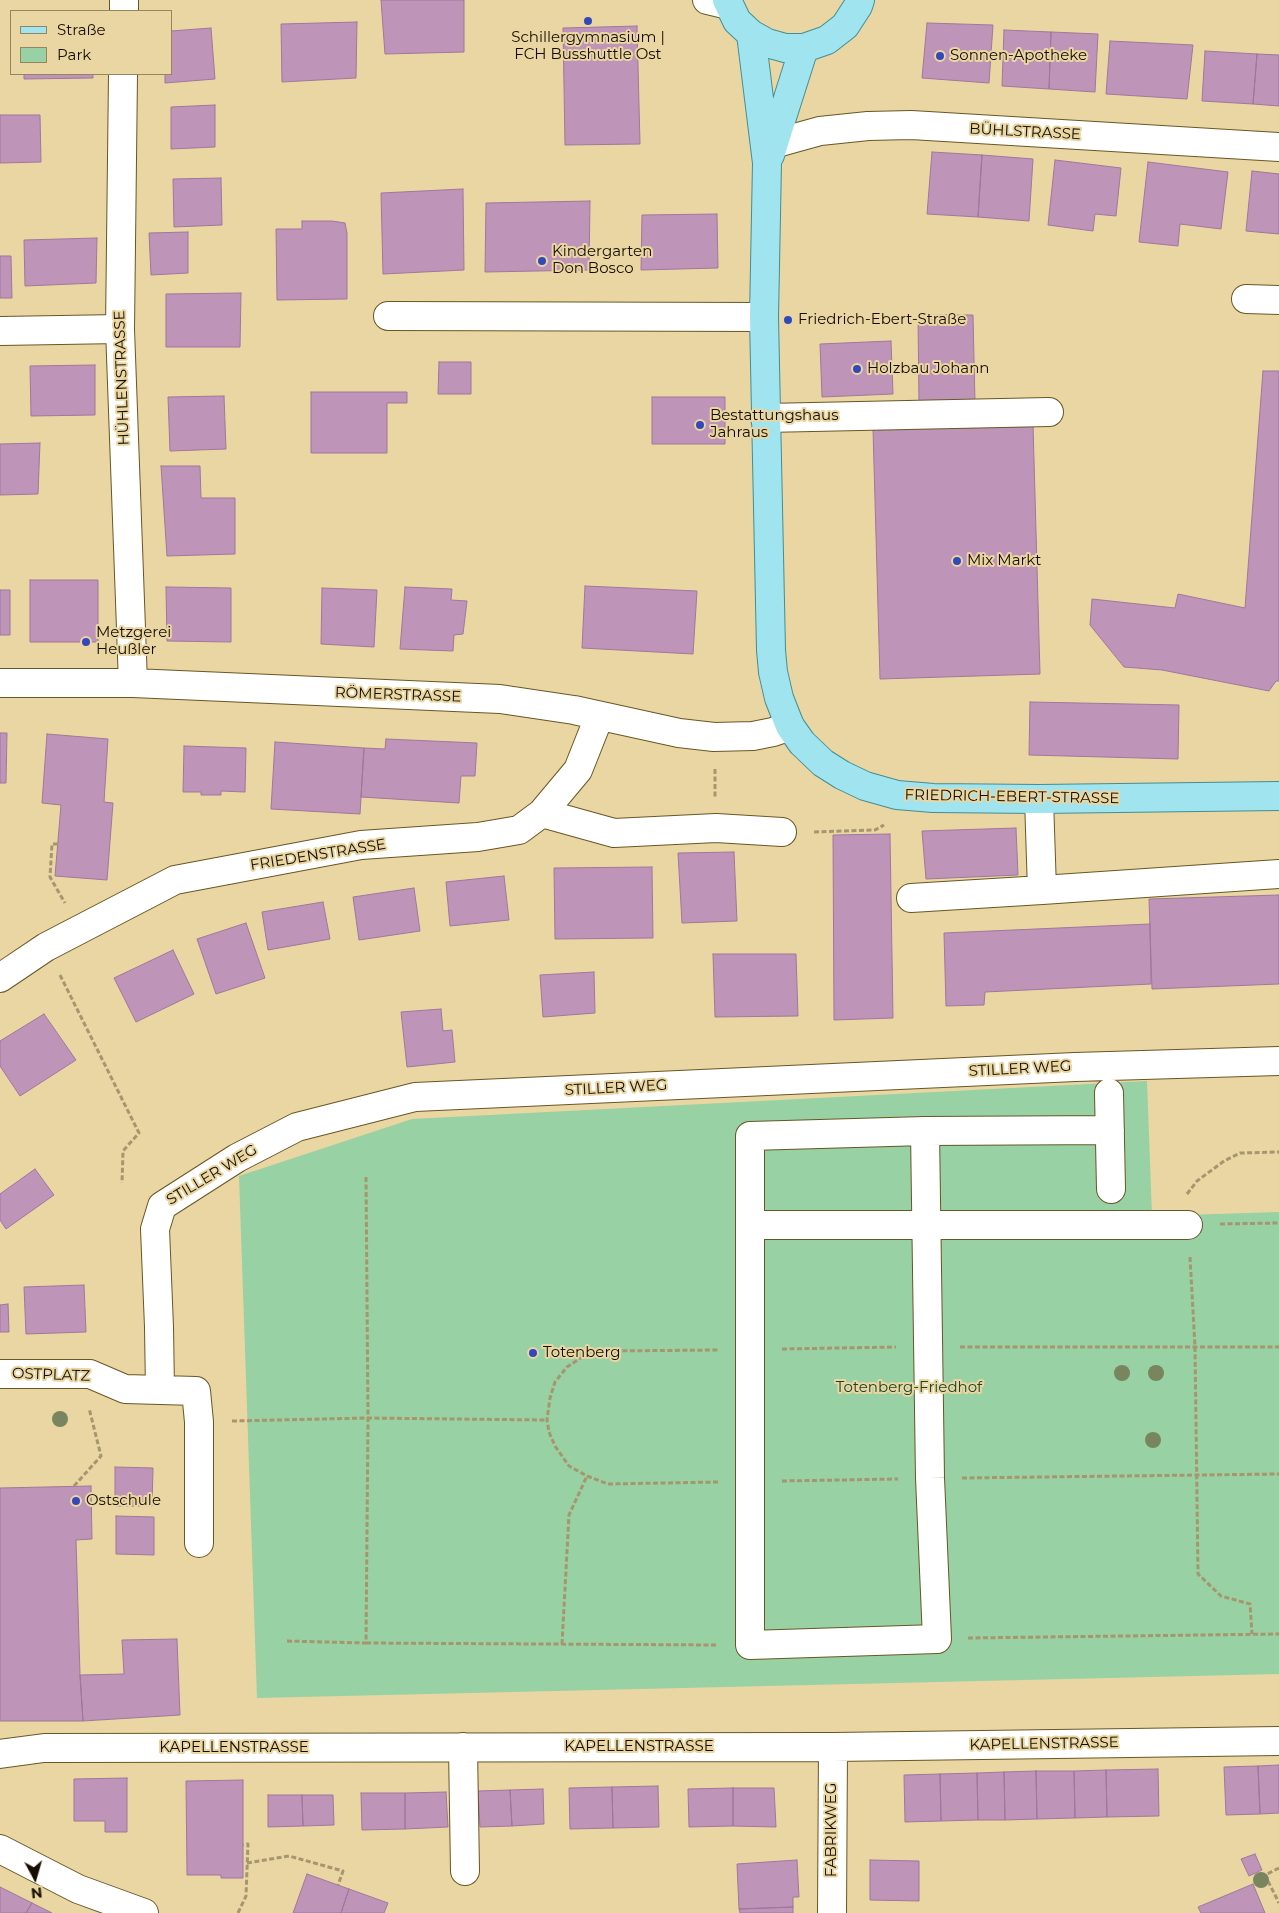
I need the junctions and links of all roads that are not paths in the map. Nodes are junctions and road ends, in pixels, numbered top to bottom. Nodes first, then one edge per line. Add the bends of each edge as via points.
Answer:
1 (860, 0) edge
2 (721, 2) edge
3 (751, 34) junction
4 (804, 48) junction
5 (123, 75) edge
6 (1279, 147) edge
7 (770, 154) junction
8 (1246, 299) dead end
9 (1279, 300) edge
10 (388, 316) dead end
11 (764, 317) junction
12 (120, 329) junction
13 (0, 331) edge
14 (1049, 412) dead end
15 (765, 418) junction
16 (0, 682) edge
17 (133, 683) junction
18 (599, 717) junction
19 (790, 726) junction
20 (1279, 796) edge
21 (1039, 799) junction
22 (542, 813) junction
23 (782, 832) road end
24 (1279, 874) edge
25 (1042, 890) junction
26 (911, 898) dead end
27 (0, 978) edge
28 (1279, 1061) edge
29 (1109, 1093) dead end
30 (1110, 1130) junction
31 (925, 1131) junction
32 (1111, 1189) dead end
33 (750, 1225) junction
34 (1188, 1225) road end
35 (927, 1226) junction
36 (0, 1374) edge
37 (160, 1390) junction
38 (199, 1543) dead end
39 (1279, 1741) edge
40 (462, 1747) junction
41 (833, 1747) junction
42 (0, 1754) edge
43 (0, 1849) edge
44 (465, 1871) dead end
45 (144, 1913) edge
46 (832, 1913) edge

1 - 4 main road via 846,26 827,40
2 - 3 main road
3 - 4 main road via 767,43
3 - 7 main road, FRIEDRICH-EBERT-STRASSE
4 - 7 main road, FRIEDRICH-EBERT-STRASSE
5 - 12 street, HÜHLENSTRASSE
6 - 7 street, BÜHLSTRASSE via 911,125 820,131
7 - 11 main road, FRIEDRICH-EBERT-STRASSE
8 - 9 street
10 - 11 street
11 - 15 main road, FRIEDRICH-EBERT-STRASSE
12 - 13 street
12 - 17 street, HÜHLENSTRASSE
14 - 15 street
15 - 19 main road, FRIEDRICH-EBERT-STRASSE via 770,650 780,698
16 - 17 street, RÖMERSTRASSE
17 - 18 street, RÖMERSTRASSE via 500,699
18 - 19 street, RÖMERSTRASSE via 714,737 753,736
18 - 22 street, FRIEDENSTRASSE via 578,770
19 - 21 main road, FRIEDRICH-EBERT-STRASSE via 823,763 865,786 897,795 932,798
20 - 21 main road, FRIEDRICH-EBERT-STRASSE
21 - 25 street
22 - 23 street via 614,833 716,828
22 - 27 street, FRIEDENSTRASSE via 520,830 478,838 361,845 175,880 46,947
24 - 25 street
25 - 26 street
28 - 37 street, STILLER WEG via 1075,1066 415,1097 297,1127 237,1158 162,1206 155,1229
29 - 30 street
30 - 31 street
30 - 32 street
31 - 33 street via 750,1136
31 - 35 street
33 - 35 street
33 - 35 street via 750,1645 937,1639 930,1478
34 - 35 street
36 - 37 street, OSTPLATZ via 90,1374 125,1389
37 - 38 street, OSTPLATZ via 196,1391
39 - 41 street, KAPELLENSTRASSE
40 - 41 street, KAPELLENSTRASSE
40 - 42 street, KAPELLENSTRASSE via 44,1748
40 - 44 street
41 - 46 street, FABRIKWEG
43 - 45 street via 78,1889

